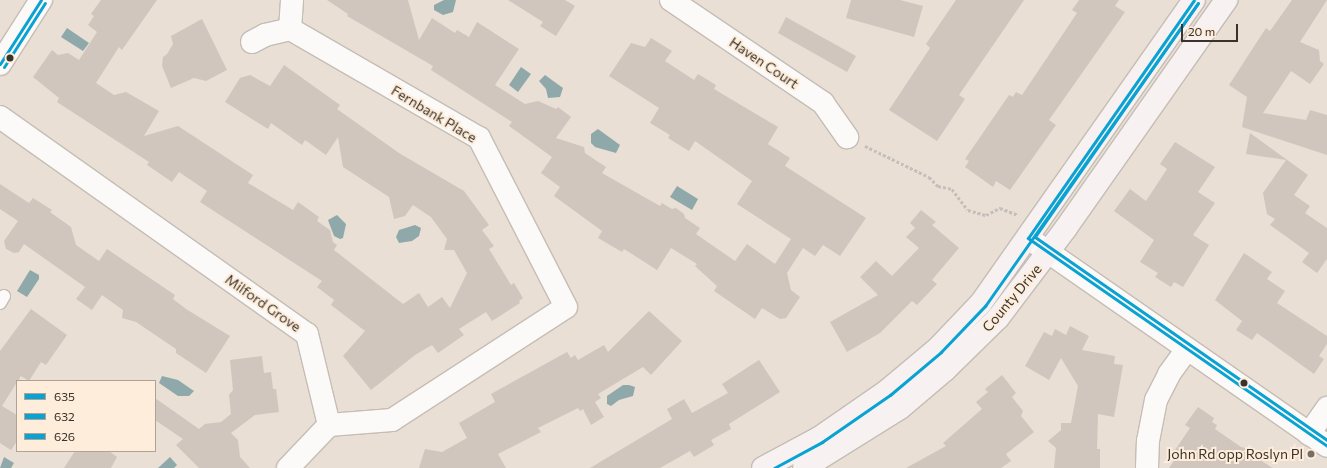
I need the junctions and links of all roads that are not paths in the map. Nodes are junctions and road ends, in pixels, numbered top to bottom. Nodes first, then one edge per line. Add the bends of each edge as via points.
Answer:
1 (41, 0) edge
2 (292, 0) edge
3 (671, 0) edge
4 (1194, 0) edge
5 (1226, 0) edge
6 (290, 29) junction
7 (252, 42) dead end
8 (0, 64) edge
9 (0, 117) edge
10 (847, 137) road end
11 (1028, 238) junction
12 (1048, 252) junction
13 (1187, 349) junction
14 (1327, 408) edge
15 (329, 424) junction
16 (1309, 434) junction
17 (1327, 446) edge
18 (288, 468) edge
19 (763, 468) edge
20 (804, 468) edge
21 (1147, 468) edge

1 - 8 street
2 - 6 street
3 - 10 street, Haven Court via 823,103
4 - 11 main road, County Drive
5 - 12 main road, County Drive
6 - 7 street via 265,35
6 - 15 street, Fernbank Place via 479,138 566,307 392,420
9 - 15 street, Milford Grove via 307,334
11 - 12 street
11 - 19 main road, County Drive via 981,303 938,348 887,391 819,438
12 - 13 street
12 - 20 main road, County Drive via 998,318 945,370 900,408
13 - 16 street
13 - 21 street via 1169,374 1156,400 1148,441
14 - 16 street
15 - 18 street
16 - 17 street

